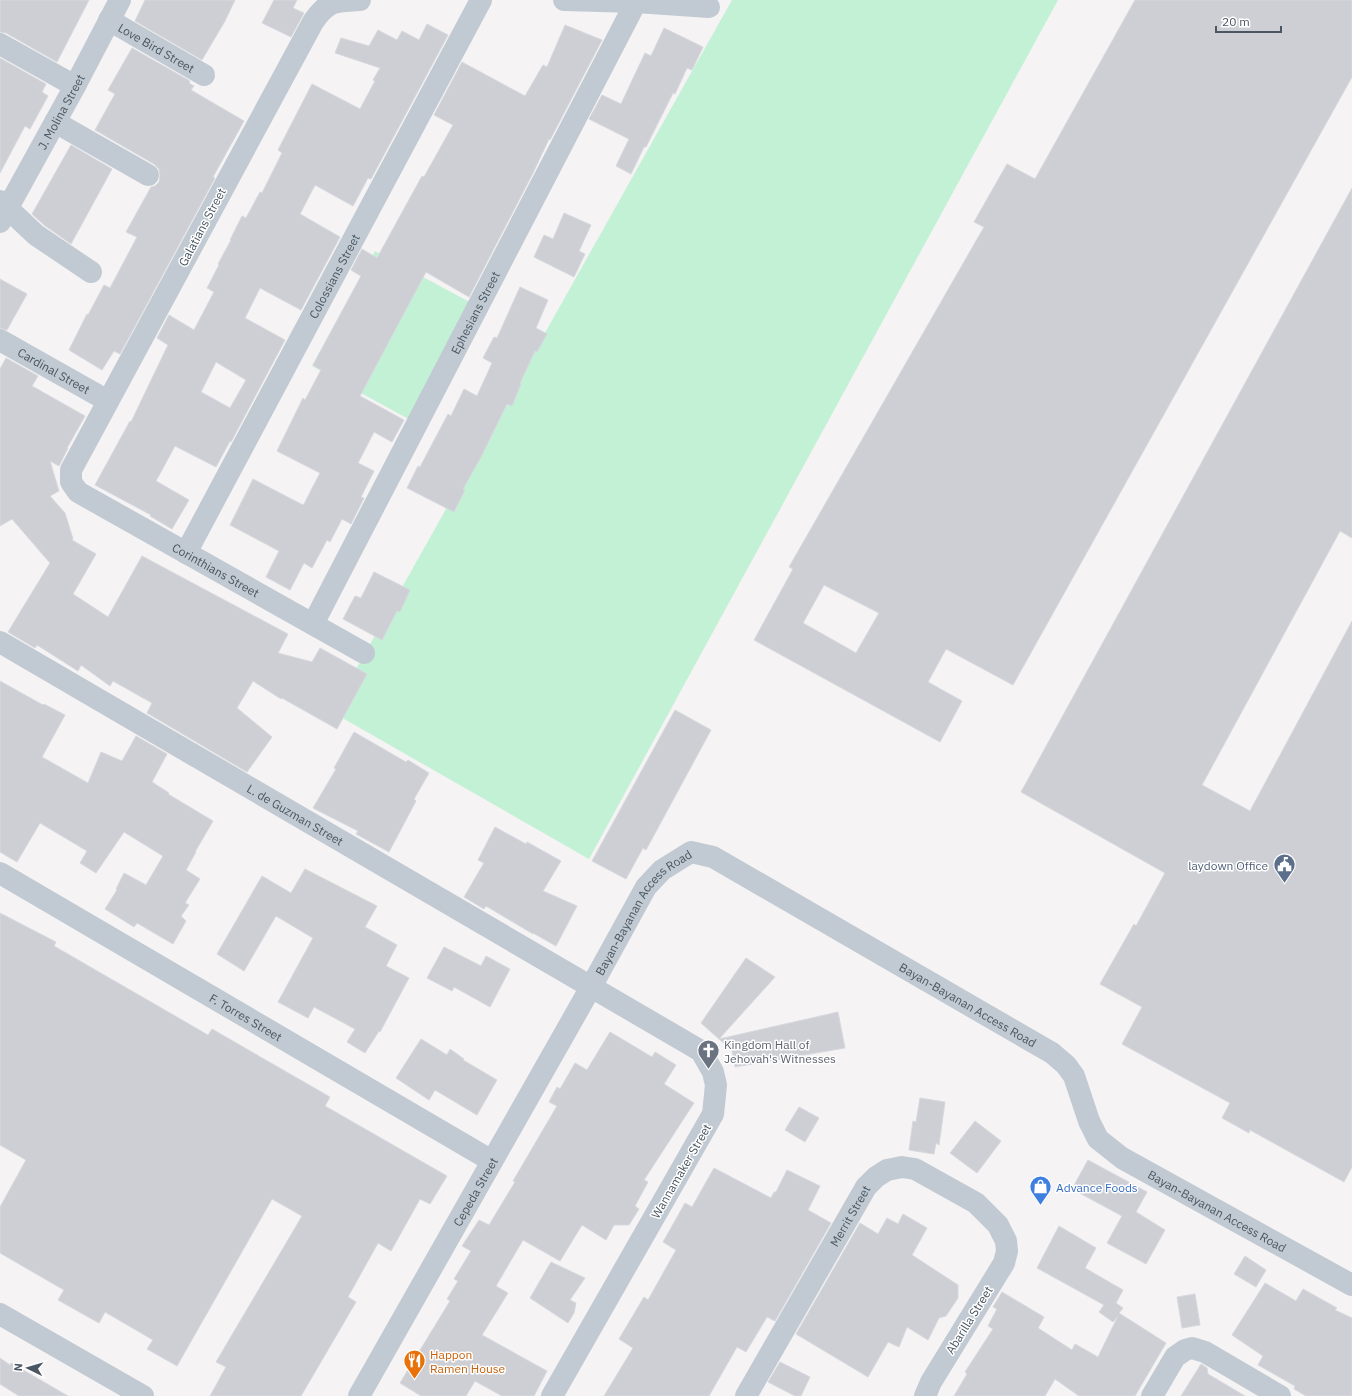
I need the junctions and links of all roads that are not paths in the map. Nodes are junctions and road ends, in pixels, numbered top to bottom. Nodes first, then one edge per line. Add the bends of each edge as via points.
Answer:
1 (120, 0) edge
2 (360, 0) edge
3 (482, 0) edge
4 (564, 0) edge
5 (636, 2) junction
6 (709, 7) dead end
7 (109, 20) junction
8 (0, 44) edge
9 (204, 75) dead end
10 (75, 86) junction
11 (55, 122) junction
12 (148, 175) dead end
13 (2, 210) edge
14 (91, 272) dead end
15 (0, 340) edge
16 (108, 401) junction
17 (71, 482) joint
18 (186, 553) junction
19 (313, 624) junction
20 (0, 642) edge
21 (364, 653) dead end
22 (0, 873) edge
23 (591, 988) junction
24 (492, 1161) junction
25 (1006, 1241) joint
26 (1352, 1285) edge
27 (0, 1314) edge
28 (361, 1395) edge
29 (143, 1396) edge
30 (552, 1396) edge
31 (746, 1396) edge
32 (924, 1396) edge
33 (1152, 1396) edge
34 (1280, 1396) edge

1 - 7 street, J. Molina Street
2 - 16 street, Galatians Street via 334,2 322,9 313,22
3 - 18 street, Colossians Street
4 - 5 street
5 - 6 street
5 - 19 street, Ephesians Street
7 - 9 street, Love Bird Street
7 - 10 street, J. Molina Street
8 - 10 street
10 - 11 street, J. Molina Street
11 - 12 street
11 - 13 street, J. Molina Street
13 - 14 street
15 - 16 street, Cardinal Street
16 - 17 street, Galatians Street via 71,470
17 - 18 street, Corinthians Street via 78,492
18 - 19 street, Corinthians Street
19 - 21 street, Corinthians Street
20 - 23 street, L. de Guzman Street
22 - 24 street, F. Torres Street
23 - 24 street, Cepeda Street
23 - 26 street, Bayan-Bayanan Access Road via 646,887 662,870 691,852 713,857 1052,1052 1074,1076 1098,1139 1122,1158
23 - 30 street, Wannamaker Street via 701,1051 713,1072 715,1097 713,1114
24 - 28 street, Cepeda Street
25 - 31 street, Merrit Street via 998,1225 976,1203 915,1169 887,1170 876,1176 866,1187
25 - 32 street, Abarilla Street via 1004,1263
27 - 29 street
33 - 34 street via 1175,1357 1192,1348 1205,1352

